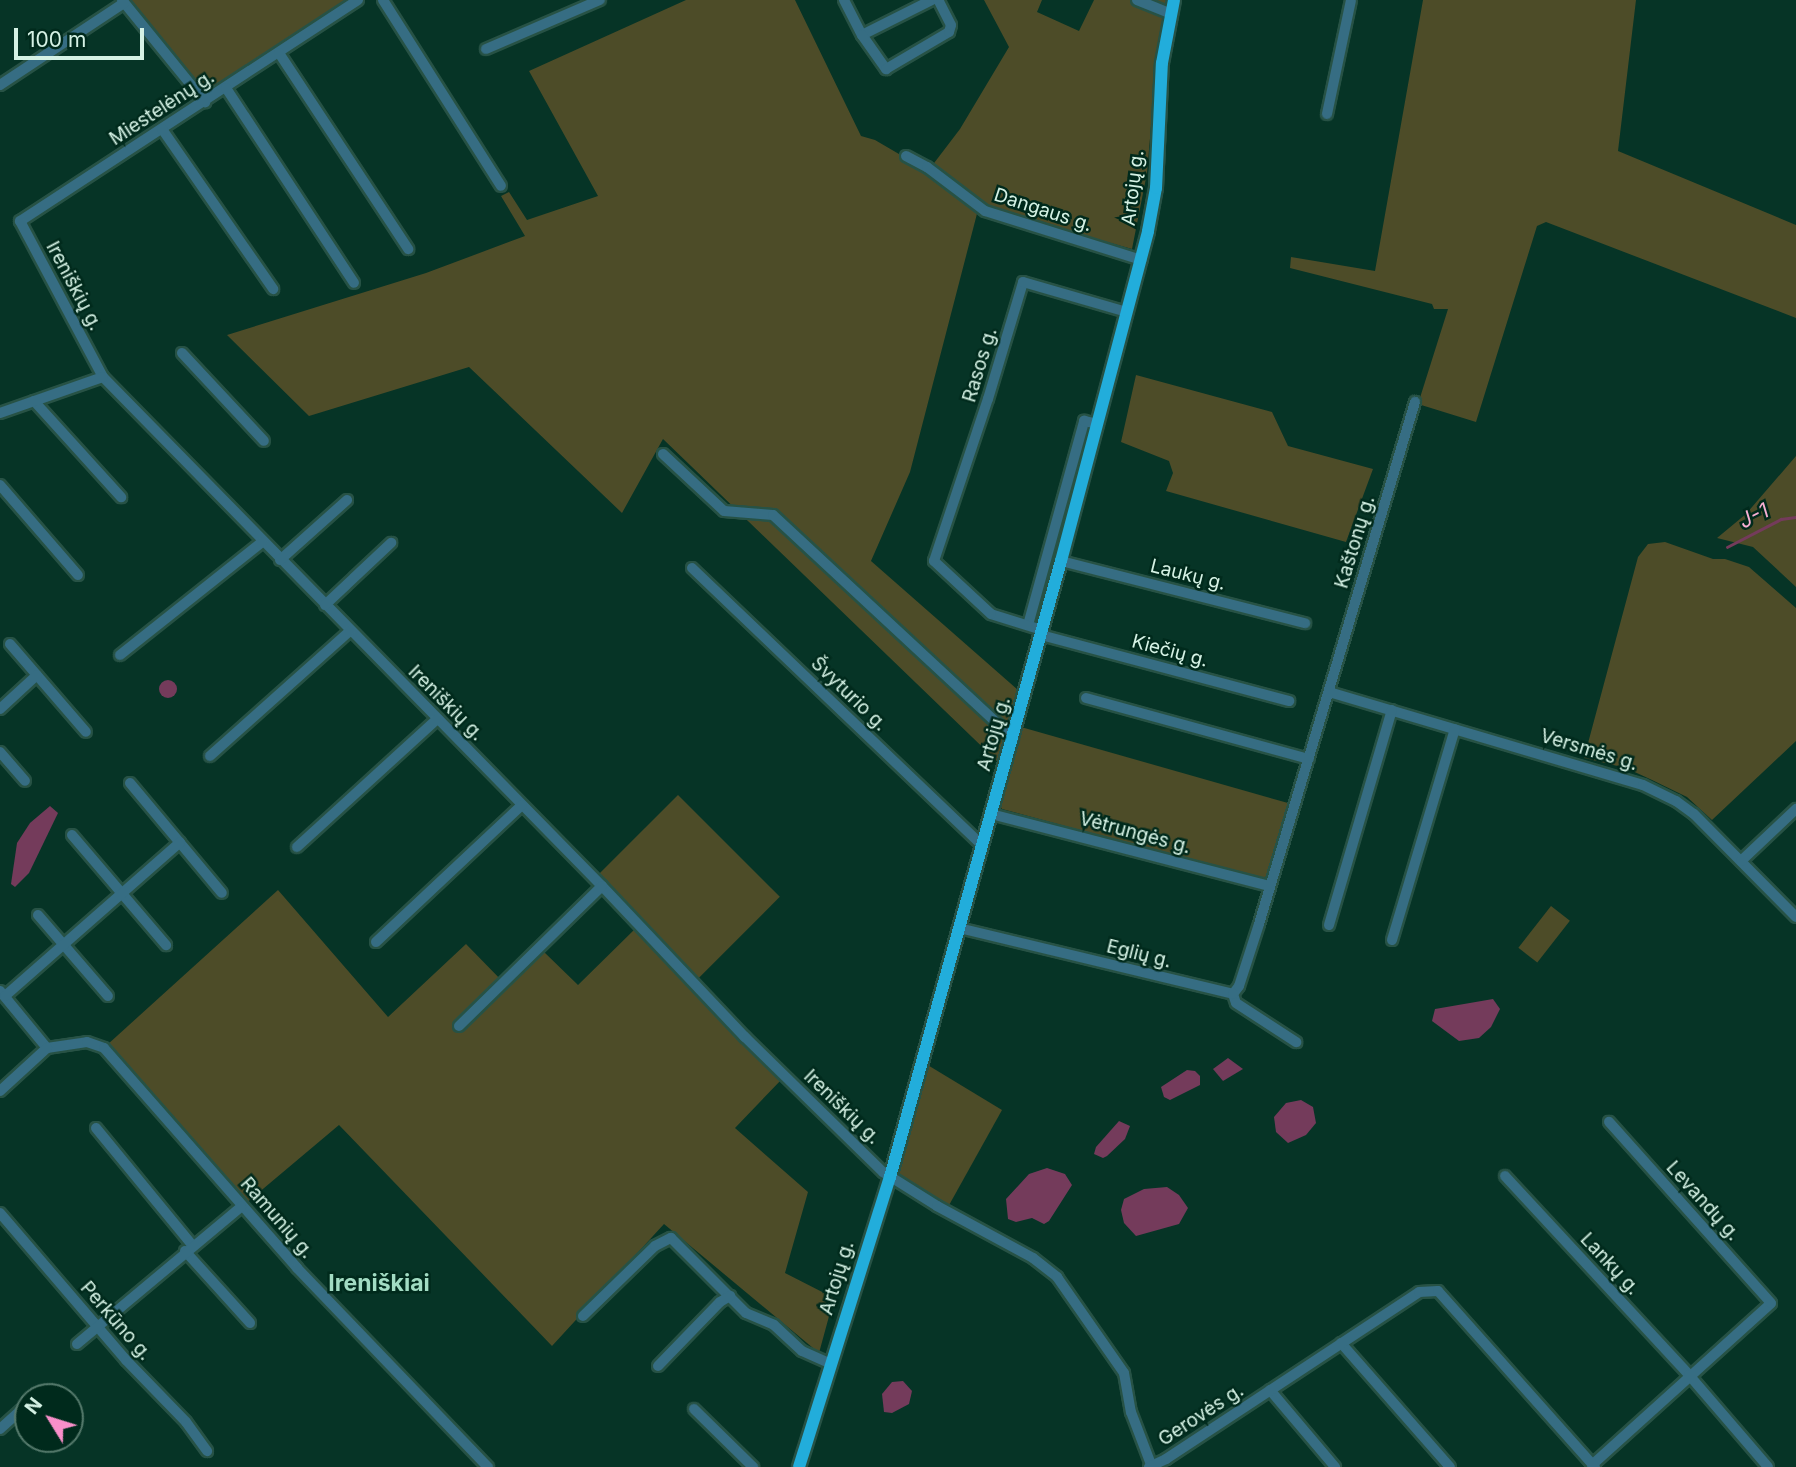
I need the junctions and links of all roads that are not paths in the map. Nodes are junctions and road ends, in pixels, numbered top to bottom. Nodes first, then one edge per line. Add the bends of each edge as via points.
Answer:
1 (358, 0) edge
2 (383, 0) edge
3 (600, 0) edge
4 (844, 0) edge
5 (932, 0) edge
6 (938, 0) edge
7 (1137, 0) edge
8 (1174, 0) edge
9 (1351, 0) edge
10 (123, 2) edge
11 (1171, 14) junction
12 (862, 35) junction
13 (486, 49) dead end
14 (279, 52) junction
15 (0, 85) edge
16 (226, 88) junction
17 (205, 102) junction
18 (1326, 114) dead end
19 (163, 129) junction
20 (906, 156) dead end
21 (501, 187) dead end
22 (20, 221) joint
23 (408, 250) dead end
24 (1141, 260) junction
25 (354, 283) dead end
26 (273, 289) dead end
27 (1127, 312) junction
28 (182, 353) dead end
29 (103, 377) junction
30 (34, 401) junction
31 (1415, 402) dead end
32 (0, 414) edge
33 (1097, 424) junction
34 (264, 441) dead end
35 (663, 454) dead end
36 (0, 485) edge
37 (121, 497) dead end
38 (347, 500) dead end
39 (262, 542) junction
40 (391, 543) dead end
41 (280, 560) junction
42 (934, 561) joint
43 (1062, 561) junction
44 (692, 568) dead end
45 (78, 575) dead end
46 (326, 605) junction
47 (1305, 623) dead end
48 (1028, 625) junction
49 (350, 631) junction
50 (1042, 632) junction
51 (10, 644) dead end
52 (120, 655) dead end
53 (37, 675) junction
54 (1329, 692) junction
55 (1086, 698) dead end
56 (1289, 701) dead end
57 (0, 709) edge
58 (1391, 710) junction
59 (437, 719) junction
60 (1455, 729) junction
61 (86, 732) dead end
62 (1013, 738) junction
63 (0, 752) edge
64 (210, 756) dead end
65 (1309, 759) junction
66 (25, 781) dead end
67 (130, 783) dead end
68 (522, 805) junction
69 (1796, 809) edge
70 (991, 814) junction
71 (72, 835) dead end
72 (180, 842) junction
73 (982, 845) junction
74 (297, 847) dead end
75 (1741, 861) junction
76 (602, 886) junction
77 (1270, 886) junction
78 (222, 892) dead end
79 (122, 893) junction
80 (38, 915) dead end
81 (1796, 917) edge
82 (1328, 925) dead end
83 (959, 928) junction
84 (1392, 940) dead end
85 (376, 942) dead end
86 (64, 944) junction
87 (166, 945) dead end
88 (2, 994) edge
89 (1233, 994) junction
90 (108, 996) dead end
91 (459, 1026) dead end
92 (1296, 1042) dead end
93 (47, 1048) junction
94 (0, 1091) edge
95 (1609, 1122) dead end
96 (96, 1128) dead end
97 (1505, 1176) dead end
98 (890, 1177) junction
99 (241, 1207) junction
100 (0, 1213) edge
101 (189, 1248) junction
102 (730, 1296) junction
103 (583, 1316) dead end
104 (250, 1323) dead end
105 (98, 1327) junction
106 (1341, 1343) junction
107 (77, 1344) dead end
108 (831, 1364) junction
109 (658, 1366) dead end
110 (1689, 1376) junction
111 (1270, 1390) junction
112 (694, 1409) dead end
113 (14, 1416) edge
114 (0, 1429) edge
115 (207, 1451) dead end
116 (1151, 1466) edge
117 (1593, 1466) edge
118 (488, 1467) edge
119 (753, 1467) edge
120 (799, 1467) edge
121 (1335, 1467) edge
122 (1450, 1467) edge
123 (1768, 1467) edge

1 - 14 street, Miestelėnų g.
2 - 21 street
3 - 13 street
4 - 12 street
5 - 12 street
6 - 12 street via 950,32 886,69
7 - 11 street
8 - 11 main road, Artojų g.
9 - 18 street
10 - 15 street
10 - 17 street
11 - 24 main road, Artojų g. via 1162,63 1156,188
14 - 16 street, Miestelėnų g.
14 - 23 street
16 - 17 street, Miestelėnų g.
16 - 25 street
17 - 19 street, Miestelėnų g.
19 - 22 street, Miestelėnų g.
19 - 26 street
20 - 24 street, Dangaus g. via 985,211
22 - 29 street, Ireniškių g.
24 - 27 main road, Artojų g.
27 - 33 main road, Artojų g.
27 - 42 street, Rasos g. via 1023,282
28 - 34 street
29 - 30 street
29 - 39 street, Ireniškių g.
30 - 32 street
30 - 37 street
31 - 54 street, Kaštonų g.
33 - 43 main road, Artojų g.
33 - 48 street via 1084,421
35 - 62 street via 724,511 773,515
36 - 45 street
38 - 41 street
39 - 41 street, Ireniškių g.
39 - 52 street
40 - 46 street
41 - 46 street, Ireniškių g.
42 - 48 street, Kiečių g. via 991,614
43 - 47 street, Laukų g.
43 - 50 main road, Artojų g.
44 - 73 street, Švyturio g.
46 - 49 street, Ireniškių g.
48 - 50 street, Kiečių g.
49 - 59 street, Ireniškių g.
49 - 64 street
50 - 56 street, Kiečių g.
50 - 62 main road, Artojų g.
51 - 53 street
53 - 57 street
53 - 61 street
54 - 58 street, Versmės g.
54 - 65 street, Kaštonų g.
55 - 65 street
58 - 60 street, Versmės g.
58 - 82 street
59 - 68 street, Ireniškių g.
59 - 74 street
60 - 75 street, Versmės g. via 1643,785 1676,800
60 - 84 street
62 - 70 main road, Artojų g.
63 - 66 street
65 - 77 street, Kaštonų g.
67 - 72 street
68 - 76 street, Ireniškių g.
68 - 85 street
69 - 75 street
70 - 73 main road, Artojų g.
70 - 77 street, Vėtrungės g.
71 - 79 street
72 - 78 street
72 - 79 street
73 - 83 main road, Artojų g.
75 - 81 street, Versmės g.
76 - 91 street
76 - 98 street, Ireniškių g. via 745,1037
77 - 89 street, Kaštonų g.
79 - 86 street
79 - 87 street
80 - 86 street
83 - 89 street, Eglių g.
83 - 98 main road, Artojų g.
86 - 88 street
86 - 90 street
88 - 93 street
89 - 92 street, Eglių g. via 1236,1003
93 - 94 street
93 - 99 street, Ramunių g. via 87,1042 104,1048
95 - 110 street, Levandų g. via 1771,1303
96 - 101 street
97 - 110 street, Lankų g.
98 - 108 main road, Artojų g.
98 - 116 street, Gerovės g. via 1033,1258 1057,1277 1124,1373 1130,1412
99 - 101 street
99 - 118 street, Ramunių g.
100 - 105 street, Perkūno g.
101 - 104 street
101 - 105 street
102 - 103 street via 671,1238 655,1246
102 - 108 street via 746,1313 774,1325 802,1351
102 - 109 street
105 - 107 street
105 - 115 street, Perkūno g.
106 - 111 street, Gerovės g.
106 - 117 street, Gerovės g. via 1419,1292 1438,1291
106 - 122 street
108 - 120 main road, Artojų g.
110 - 117 street
110 - 123 street, Lankų g.
111 - 116 street, Gerovės g.
111 - 121 street
112 - 119 street
113 - 114 street

